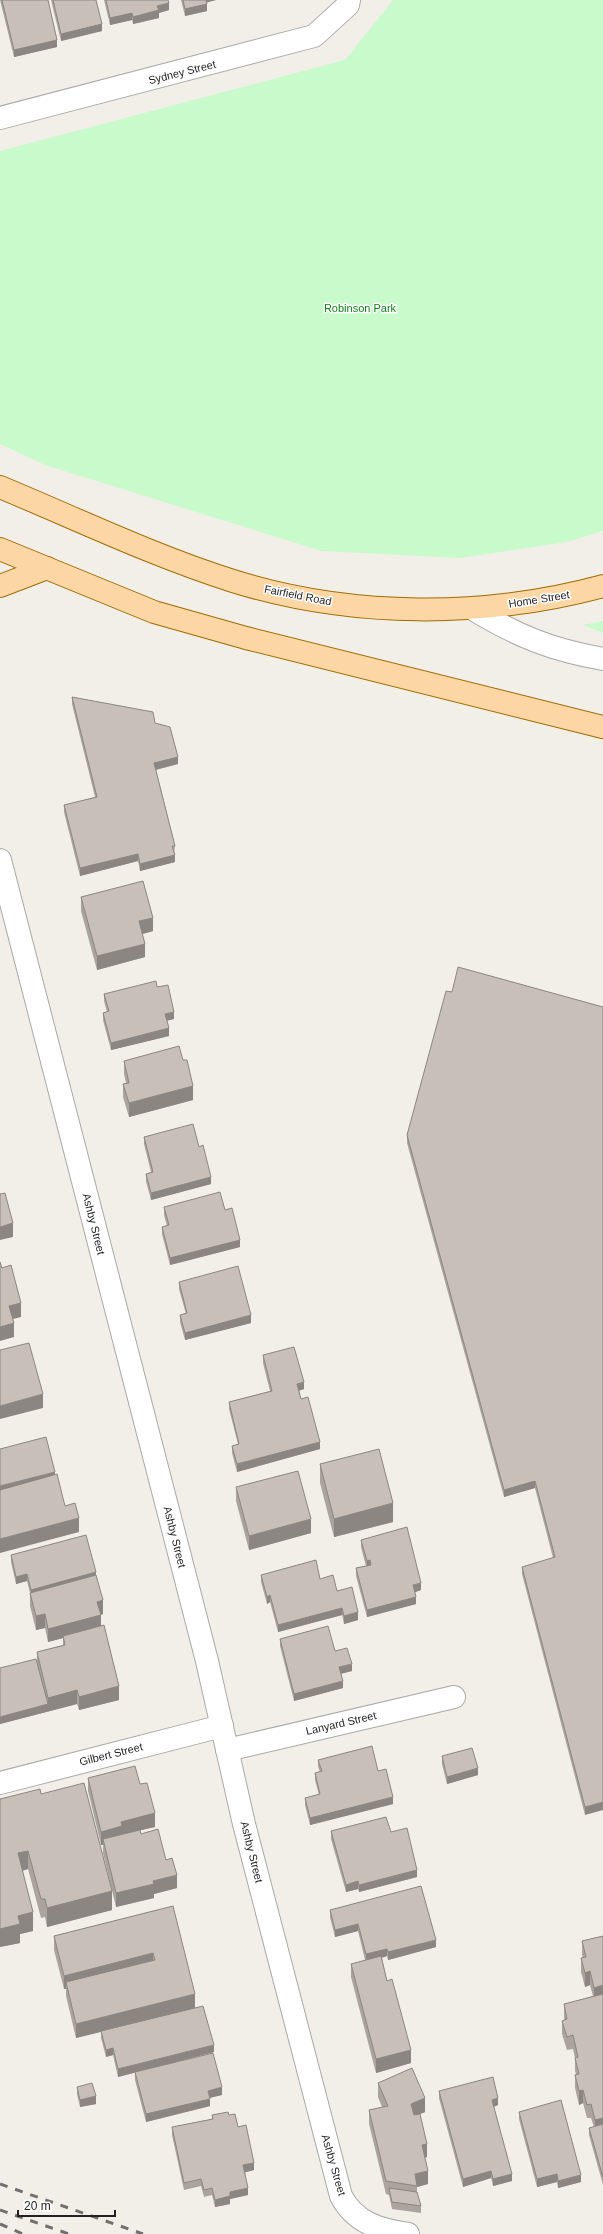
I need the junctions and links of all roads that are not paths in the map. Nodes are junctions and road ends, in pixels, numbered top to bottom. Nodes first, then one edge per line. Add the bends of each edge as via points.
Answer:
1 (349, 0) edge
2 (0, 118) edge
3 (0, 487) edge
4 (0, 549) edge
5 (47, 568) junction
6 (0, 586) edge
7 (603, 586) edge
8 (473, 609) junction
9 (603, 659) edge
10 (603, 727) edge
11 (0, 860) edge
12 (454, 1696) dead end
13 (222, 1726) junction
14 (227, 1750) junction
15 (0, 1783) edge
16 (408, 2234) edge

1 - 2 street, Sydney Street via 348,5 314,36
3 - 8 main road, Fairfield Road via 152,551 234,581 296,596 354,605 428,610
4 - 5 main road
5 - 6 main road
5 - 10 main road via 154,612 216,630
7 - 8 main road, Home Street via 572,594
8 - 9 street via 534,641
11 - 13 street, Ashby Street
12 - 14 street, Lanyard Street
13 - 14 street, Ashby Street
13 - 15 street, Gilbert Street
14 - 16 street, Ashby Street via 341,2196 353,2213 374,2226

